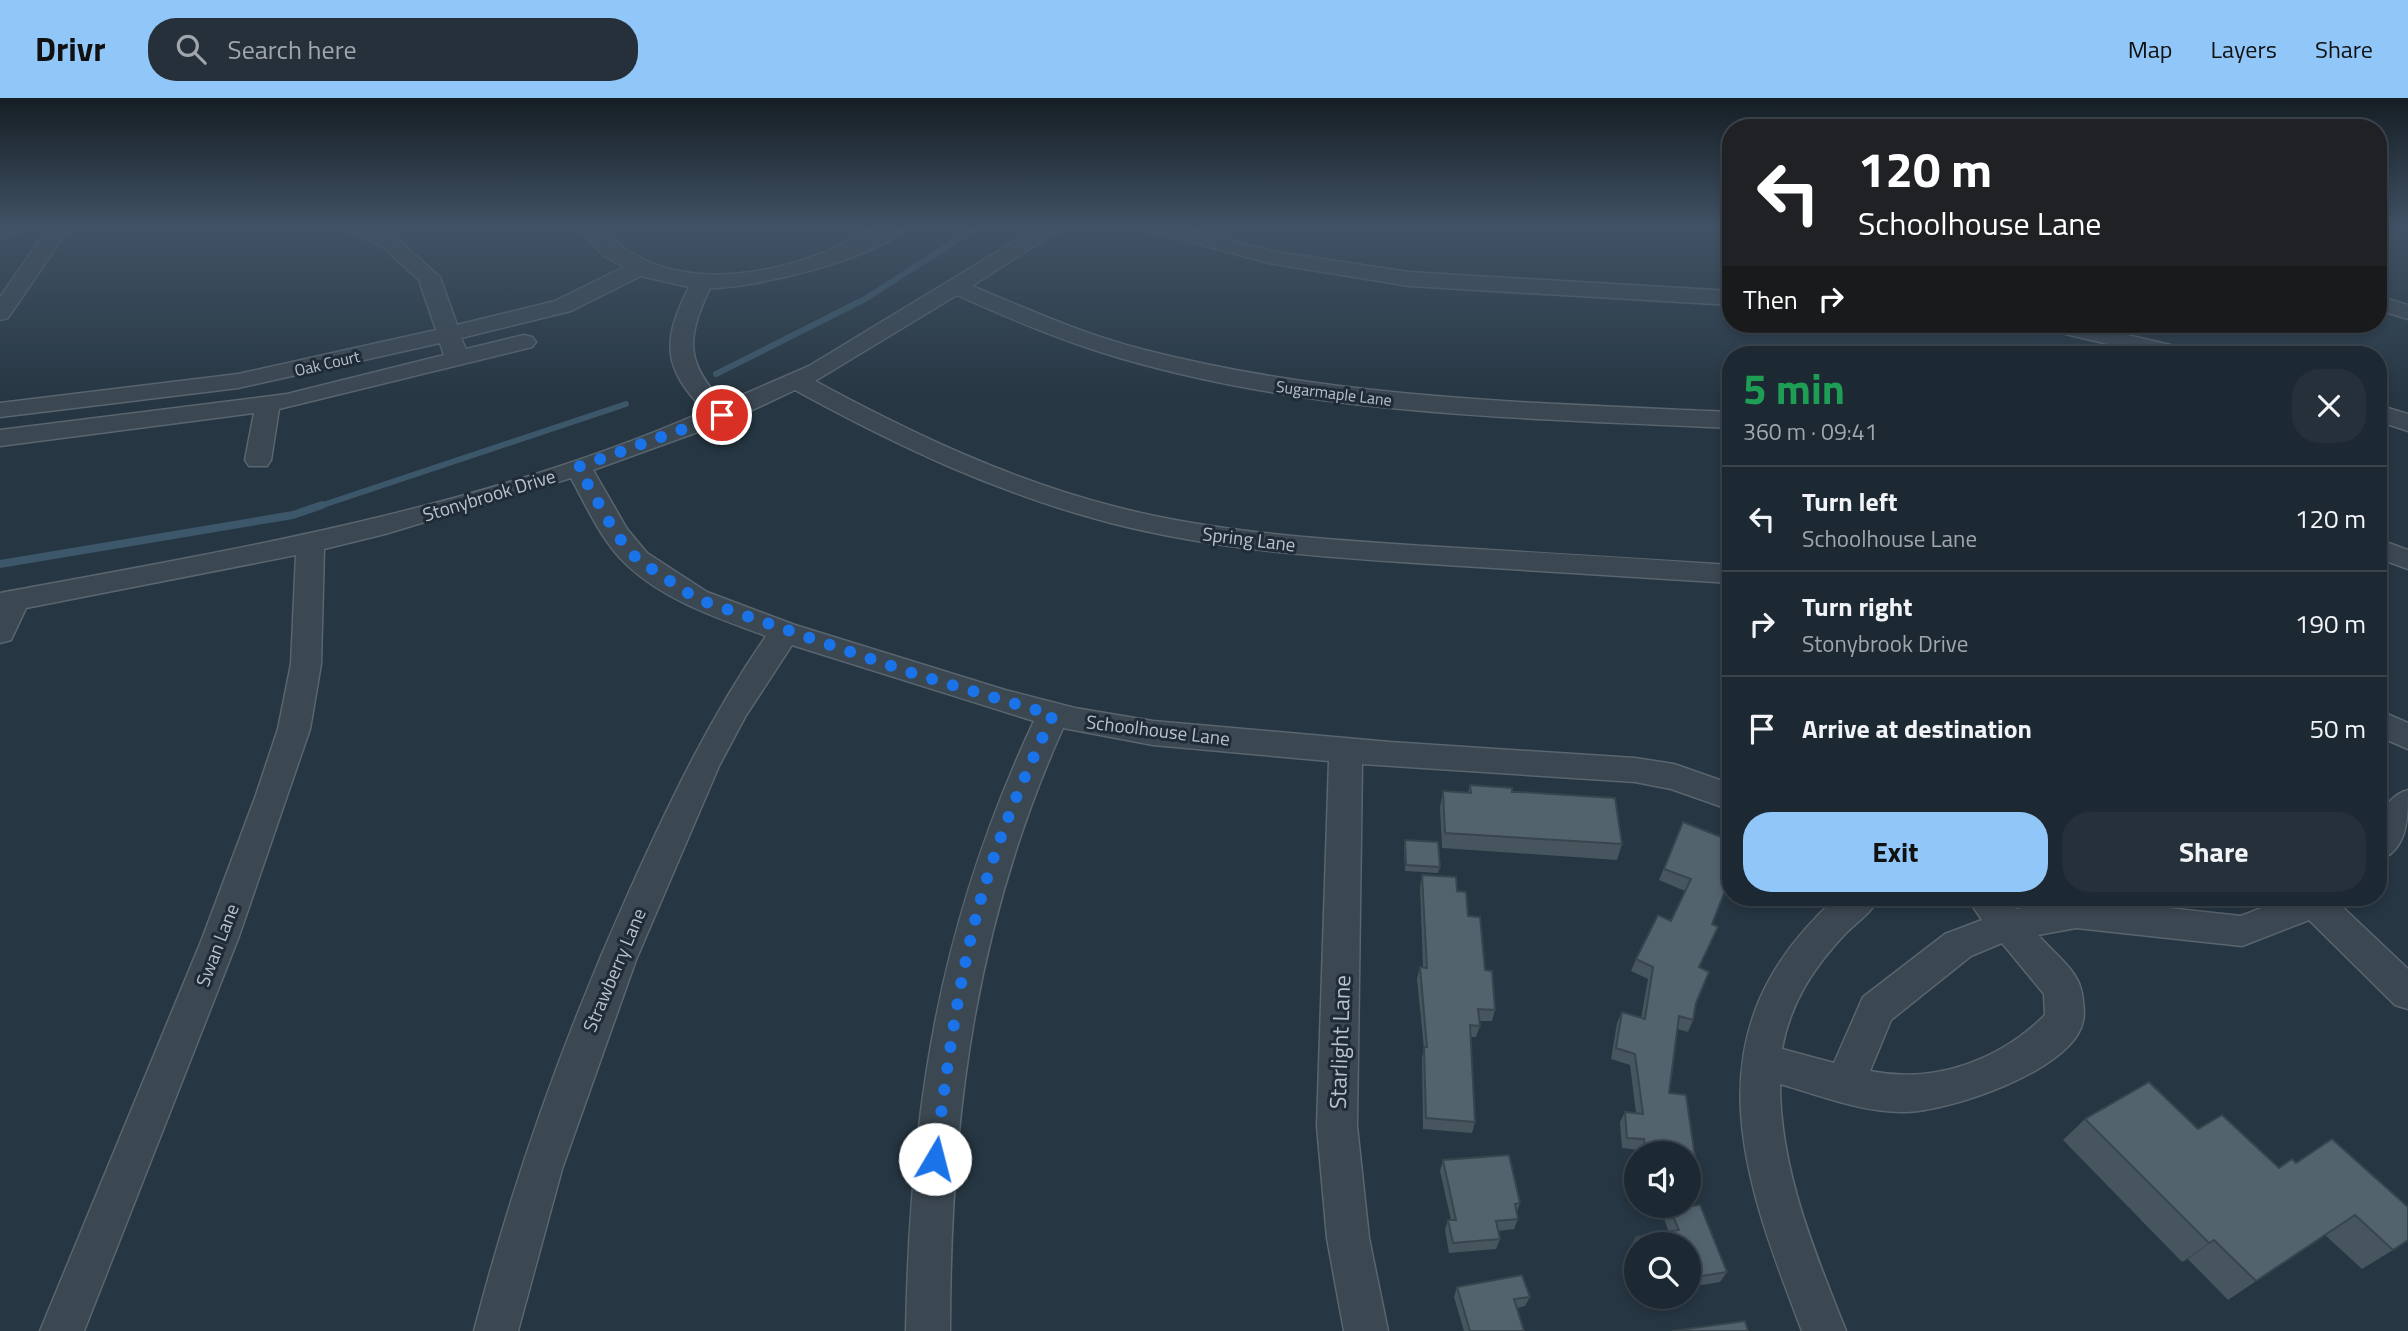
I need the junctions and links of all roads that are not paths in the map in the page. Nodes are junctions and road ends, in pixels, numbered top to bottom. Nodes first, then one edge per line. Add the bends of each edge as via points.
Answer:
1 (20, 285) edge
2 (432, 285) edge
3 (606, 285) edge
4 (701, 285) edge
5 (1503, 285) edge
6 (954, 286) joint
7 (1722, 297) edge
8 (2387, 306) edge
9 (2408, 312) edge
10 (0, 313) edge
11 (2090, 333) edge
12 (449, 334) junction
13 (524, 342) dead end
14 (2146, 346) edge
15 (456, 359) junction
16 (797, 381) junction
17 (268, 404) junction
18 (0, 410) edge
19 (722, 415) junction
20 (2387, 415) edge
21 (1722, 419) edge
22 (2408, 423) edge
23 (0, 438) edge
24 (258, 460) dead end
25 (578, 467) junction
26 (310, 544) junction
27 (2387, 552) edge
28 (2408, 560) edge
29 (1722, 573) edge
30 (7, 602) edge
31 (785, 632) junction
32 (0, 634) edge
33 (1053, 715) junction
34 (2387, 726) edge
35 (2408, 737) edge
36 (1346, 750) junction
37 (1722, 794) edge
38 (2408, 803) edge
39 (2387, 834) edge
40 (1852, 906) edge
41 (2299, 906) edge
42 (2319, 906) edge
43 (1996, 911) edge
44 (2408, 993) edge
45 (1763, 1061) junction
46 (1845, 1084) junction
47 (62, 1331) edge
48 (496, 1331) edge
49 (929, 1331) edge
50 (1366, 1331) edge
51 (1824, 1331) edge

1 - 10 street
2 - 12 street
3 - 12 street, Oak Court via 563,306
4 - 19 street via 681,326 679,350 684,372
5 - 7 street
6 - 16 street, Stonybrook Drive
6 - 21 street, Sugarmaple Lane via 1128,354 1255,383 1413,402
8 - 9 street
11 - 14 street
12 - 15 street
12 - 18 street, Oak Court via 238,382
13 - 15 street
15 - 17 street
16 - 19 street, Stonybrook Drive
16 - 29 street, Spring Lane via 903,437 969,465 1088,508 1177,529 1356,551
17 - 23 street
17 - 24 street
19 - 25 street, Stonybrook Drive
20 - 22 street
25 - 26 street, Stonybrook Drive via 446,509
25 - 31 street, Schoolhouse Lane via 616,534 637,559 697,599
26 - 30 street, Stonybrook Drive
26 - 47 street, Swan Lane via 306,664 294,729 220,939
27 - 28 street
30 - 32 street
31 - 33 street, Schoolhouse Lane
31 - 48 street, Strawberry Lane via 725,722 576,1059 544,1155
33 - 36 street, Schoolhouse Lane via 1153,733
33 - 49 street via 1015,798 988,873 954,1015 935,1159
34 - 35 street
36 - 37 street, Schoolhouse Lane via 1635,770 1674,777
36 - 50 street, Starlight Lane via 1337,1126 1348,1238
38 - 39 street
40 - 45 street via 1797,966 1768,1024
41 - 43 street via 2242,931
42 - 44 street
43 - 46 street via 1876,1009
43 - 46 street via 2062,989 2064,1021 2049,1040 1978,1079 1940,1089 1904,1094
45 - 46 street
45 - 51 street via 1762,1113 1768,1163 1790,1244

